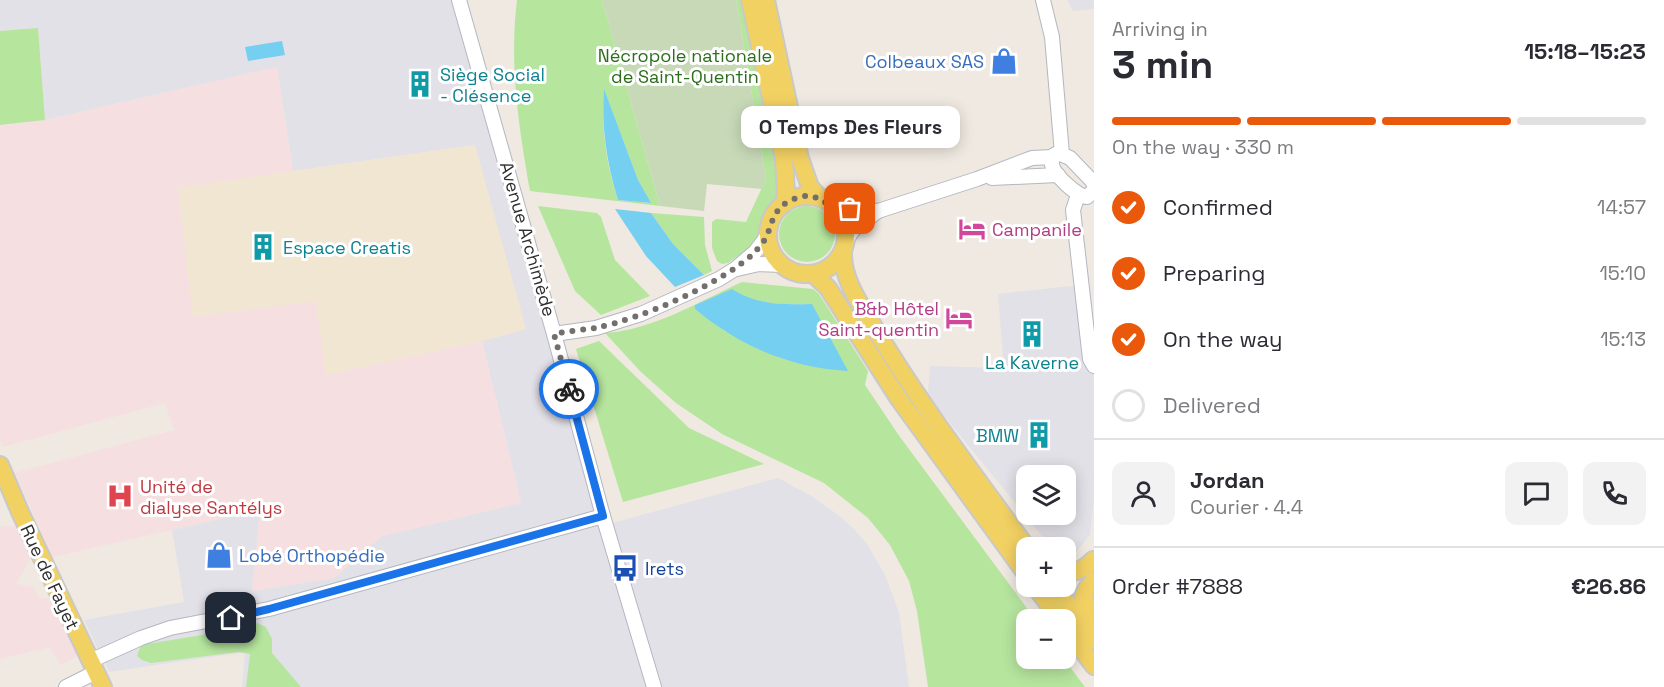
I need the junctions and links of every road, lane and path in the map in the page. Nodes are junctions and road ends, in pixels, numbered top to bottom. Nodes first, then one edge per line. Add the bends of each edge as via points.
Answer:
1 (459, 0) edge
2 (750, 0) edge
3 (766, 0) edge
4 (1043, 0) edge
5 (1058, 156) junction
6 (1058, 175) junction
7 (977, 179) junction
8 (1093, 186) edge
9 (1078, 195) junction
10 (827, 202) junction
11 (784, 204) junction
12 (878, 211) junction
13 (768, 236) junction
14 (845, 246) junction
15 (782, 265) junction
16 (735, 269) junction
17 (813, 274) junction
18 (554, 334) junction
19 (1094, 366) edge
20 (933, 419) junction
21 (0, 465) edge
22 (603, 516) junction
23 (1019, 537) edge
24 (1031, 537) edge
25 (1094, 559) edge
26 (1016, 560) edge
27 (1076, 571) edge
28 (1094, 580) edge
29 (1063, 597) edge
30 (1094, 618) edge
31 (1094, 640) edge
32 (1076, 642) edge
33 (1094, 666) edge
34 (96, 674) edge
35 (66, 687) edge
36 (654, 687) edge

1 - 18 street, Avenue Archimède
2 - 11 main road via 784,159
3 - 10 main road via 800,158 810,187
4 - 5 street via 1052,37
5 - 6 street via 1052,166
5 - 7 street via 1032,158
5 - 8 street via 1070,158
6 - 7 street
6 - 9 street
7 - 12 street
8 - 9 street via 1087,196
9 - 19 street via 1073,210 1090,359
10 - 11 main road via 798,197
10 - 12 street
10 - 14 main road via 842,216
11 - 13 main road via 772,218
12 - 14 street via 853,230
13 - 15 main road
13 - 16 street
14 - 17 main road via 831,267
14 - 20 main road via 843,262 855,295
15 - 16 street
15 - 17 main road via 797,273
16 - 18 street via 641,314 596,328
17 - 26 main road via 828,288 899,399
18 - 22 street, Avenue Archimède
20 - 23 main road
20 - 24 main road
21 - 34 main road, Rue de Fayet
22 - 34 street via 269,609 170,628 141,638
22 - 36 street, Avenue Archimède
25 - 27 main road
28 - 30 main road via 1083,597
29 - 31 main road
32 - 33 main road
34 - 35 street

